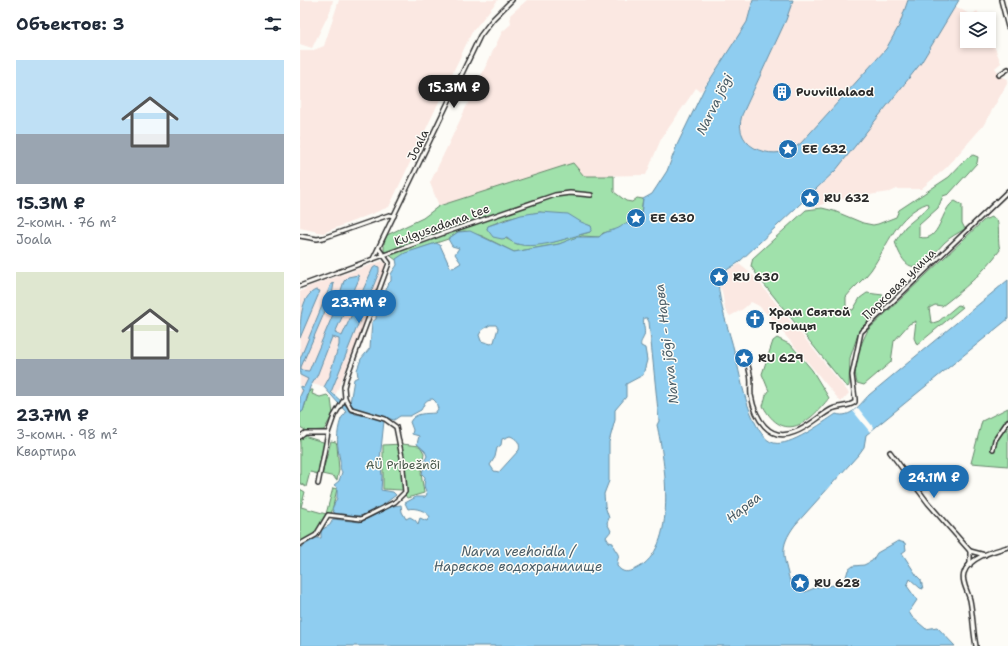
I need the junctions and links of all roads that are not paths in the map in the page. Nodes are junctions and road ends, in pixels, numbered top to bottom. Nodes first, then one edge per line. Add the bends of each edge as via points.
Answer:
1 (512, 0) edge
2 (1001, 0) edge
3 (1008, 27) edge
4 (1008, 69) edge
5 (999, 75) dead end
6 (1008, 192) edge
7 (591, 195) dead end
8 (394, 216) junction
9 (300, 236) edge
10 (379, 249) junction
11 (384, 256) junction
12 (373, 259) junction
13 (300, 286) edge
14 (744, 353) dead end
15 (344, 399) junction
16 (1008, 421) edge
17 (328, 433) junction
18 (300, 437) edge
19 (993, 449) dead end
20 (890, 452) dead end
21 (318, 484) dead end
22 (300, 544) edge
23 (1008, 547) edge
24 (970, 551) junction
25 (985, 555) junction
26 (970, 565) junction
27 (976, 646) edge

1 - 8 street, Joala via 480,36
2 - 3 street
4 - 5 street
6 - 14 street, Парковая улица via 861,332 852,375 855,402 851,405 832,408 796,432 783,435 771,432 763,425 755,408
7 - 11 street, Kulgusadama tee via 555,195
8 - 9 street via 389,215 323,238
8 - 10 street, Joala
10 - 11 street
10 - 12 street, Joala
11 - 12 street, Kulgusadama tee
11 - 15 street via 389,264 346,379
12 - 13 street, Kulgusadama tee
15 - 17 street
15 - 22 street via 351,409 385,419 396,427 405,492 361,519 328,515 316,535
16 - 19 street via 995,440
17 - 18 street via 308,433
17 - 21 street
20 - 24 street via 928,504
23 - 25 street
24 - 25 street
24 - 26 street
25 - 26 street
26 - 27 street via 964,573 964,578 972,610

